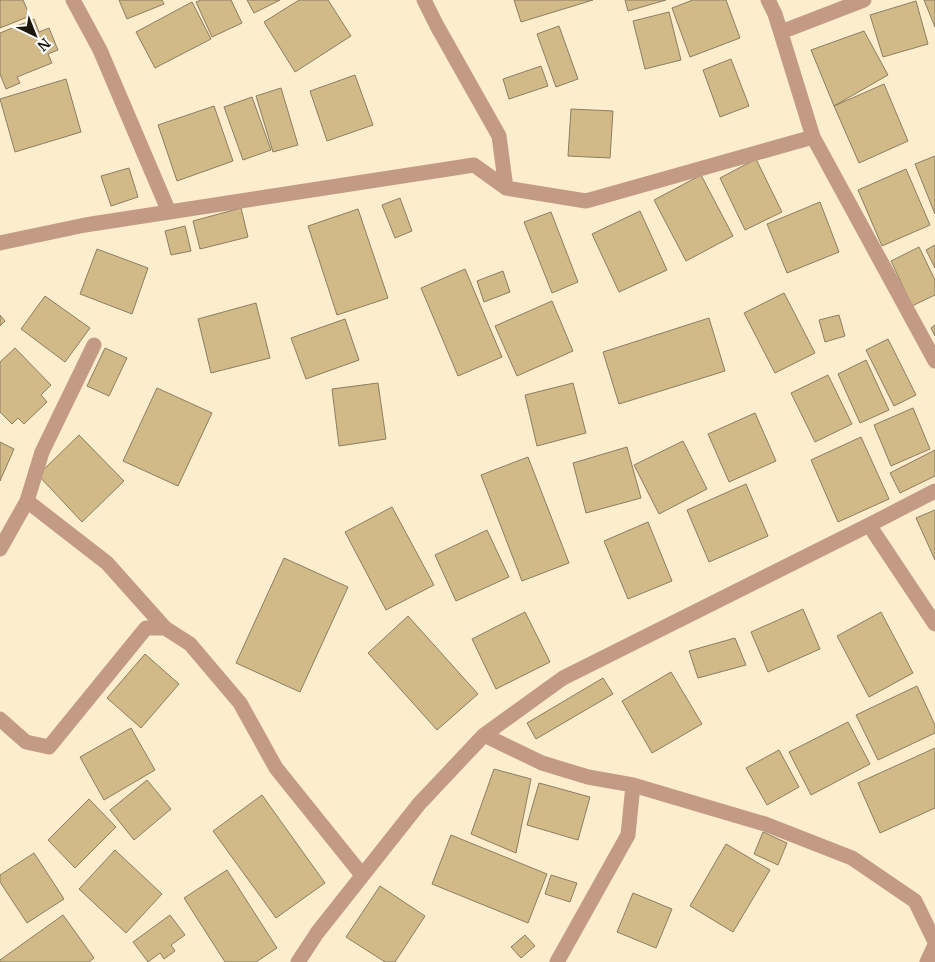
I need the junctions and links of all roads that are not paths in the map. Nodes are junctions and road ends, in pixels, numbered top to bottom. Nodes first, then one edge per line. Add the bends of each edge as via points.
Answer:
1 (73, 0) edge
2 (424, 0) edge
3 (768, 0) edge
4 (864, 0) edge
5 (781, 32) junction
6 (813, 136) junction
7 (506, 188) junction
8 (169, 212) junction
9 (0, 243) edge
10 (94, 345) dead end
11 (935, 360) edge
12 (935, 490) edge
13 (27, 502) junction
14 (869, 526) junction
15 (0, 549) edge
16 (935, 624) edge
17 (165, 628) junction
18 (0, 719) edge
19 (484, 736) junction
20 (634, 785) junction
21 (362, 875) junction
22 (935, 944) edge
23 (298, 962) edge
24 (557, 962) edge
25 (927, 962) edge

1 - 8 street via 100,50
2 - 7 street via 499,136
3 - 5 street
4 - 5 street
5 - 6 street
6 - 7 street via 586,202
6 - 11 street
7 - 8 street via 474,165
8 - 9 street
10 - 13 street via 42,452
12 - 14 street
13 - 15 street
13 - 17 street via 107,563
14 - 16 street
14 - 19 street via 563,678
17 - 18 street via 146,628 49,747 26,742
17 - 21 street via 190,644 240,702 276,768
19 - 20 street via 542,763 588,777
19 - 21 street via 419,804
20 - 22 street via 765,824 852,858 915,901
20 - 24 street via 628,835
21 - 23 street
22 - 25 street

